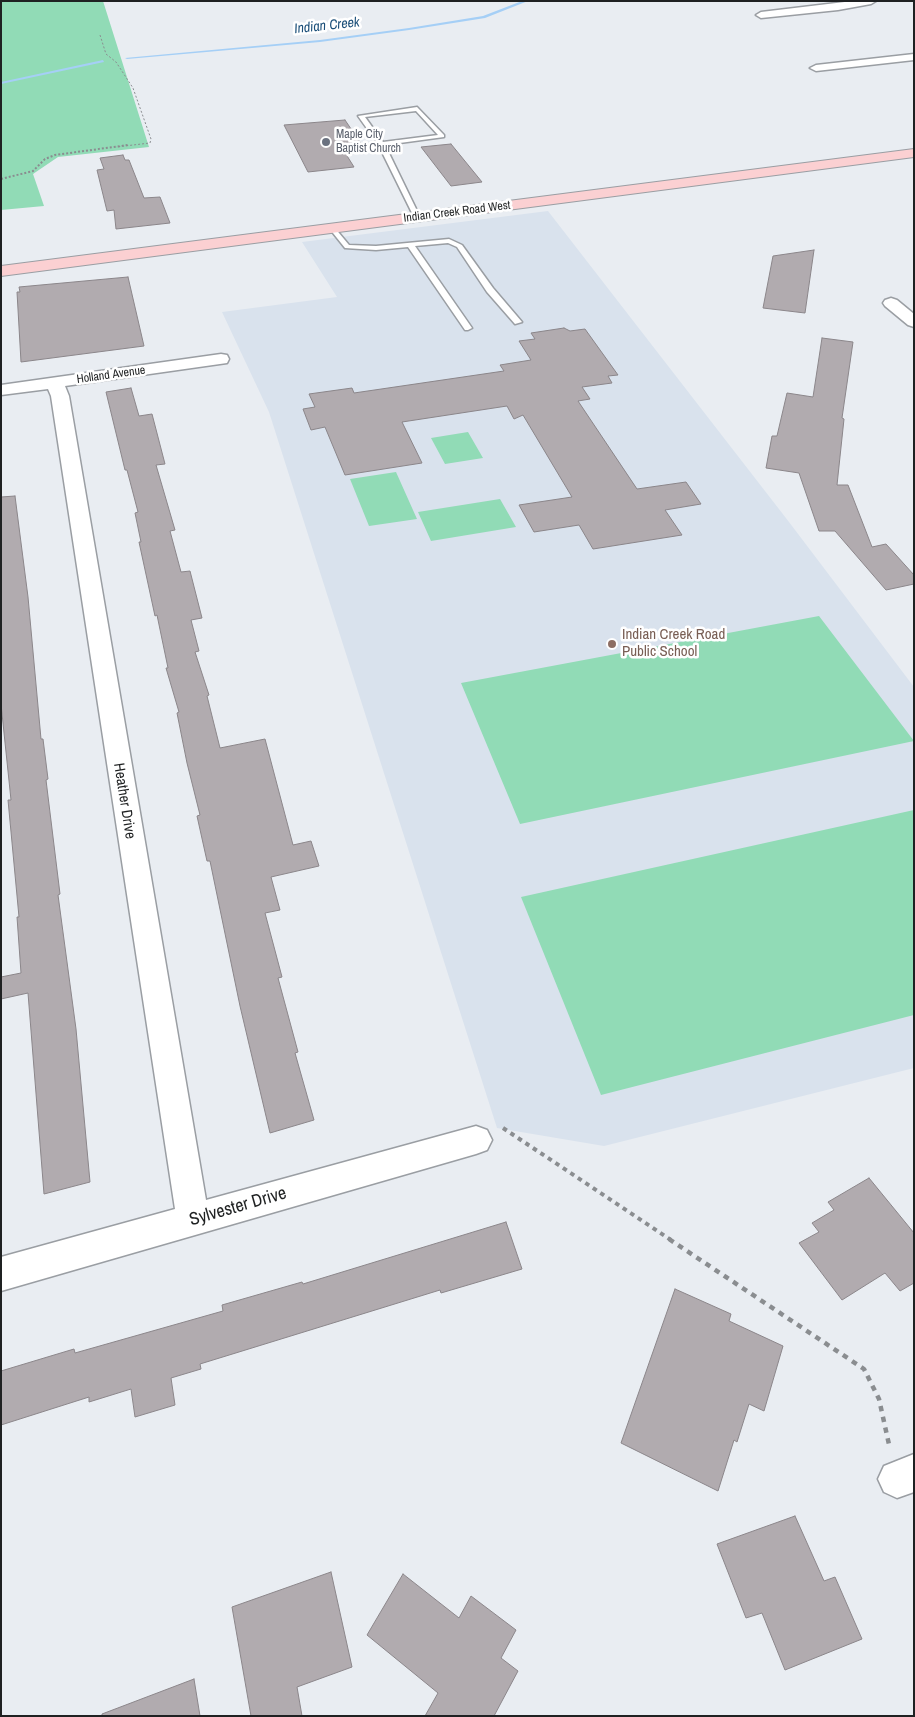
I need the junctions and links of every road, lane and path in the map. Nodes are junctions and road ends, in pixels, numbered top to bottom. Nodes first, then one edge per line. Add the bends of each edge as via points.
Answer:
1 (871, 1) edge
2 (761, 15) dead end
3 (100, 35) dead end
4 (914, 57) edge
5 (816, 68) dead end
6 (381, 144) junction
7 (914, 153) edge
8 (1, 179) edge
9 (417, 217) junction
10 (332, 228) junction
11 (410, 245) junction
12 (1, 271) edge
13 (891, 303) dead end
14 (518, 322) dead end
15 (914, 322) edge
16 (468, 328) dead end
17 (221, 359) dead end
18 (55, 383) junction
19 (1, 390) edge
20 (476, 1140) joint
21 (193, 1219) junction
22 (1, 1274) edge
23 (905, 1476) edge

1 - 2 street
3 - 8 path via 106,54 116,62 132,88 150,133 150,143 55,155 45,159 33,171
4 - 5 street
6 - 6 lane via 433,137 442,136 418,109 361,116
6 - 9 lane
7 - 9 street, Indian Creek Road West
9 - 10 street, Indian Creek Road West
10 - 11 lane via 347,247
10 - 12 street, Indian Creek Road West
11 - 14 lane via 449,240 460,246 490,290
11 - 16 lane
13 - 15 street
17 - 18 street, Holland Avenue
18 - 19 street, Holland Avenue
18 - 21 street, Heather Drive via 60,396
20 - 21 street, Sylvester Drive
20 - 23 path via 488,1118 864,1368 879,1399
21 - 22 street, Sylvester Drive

